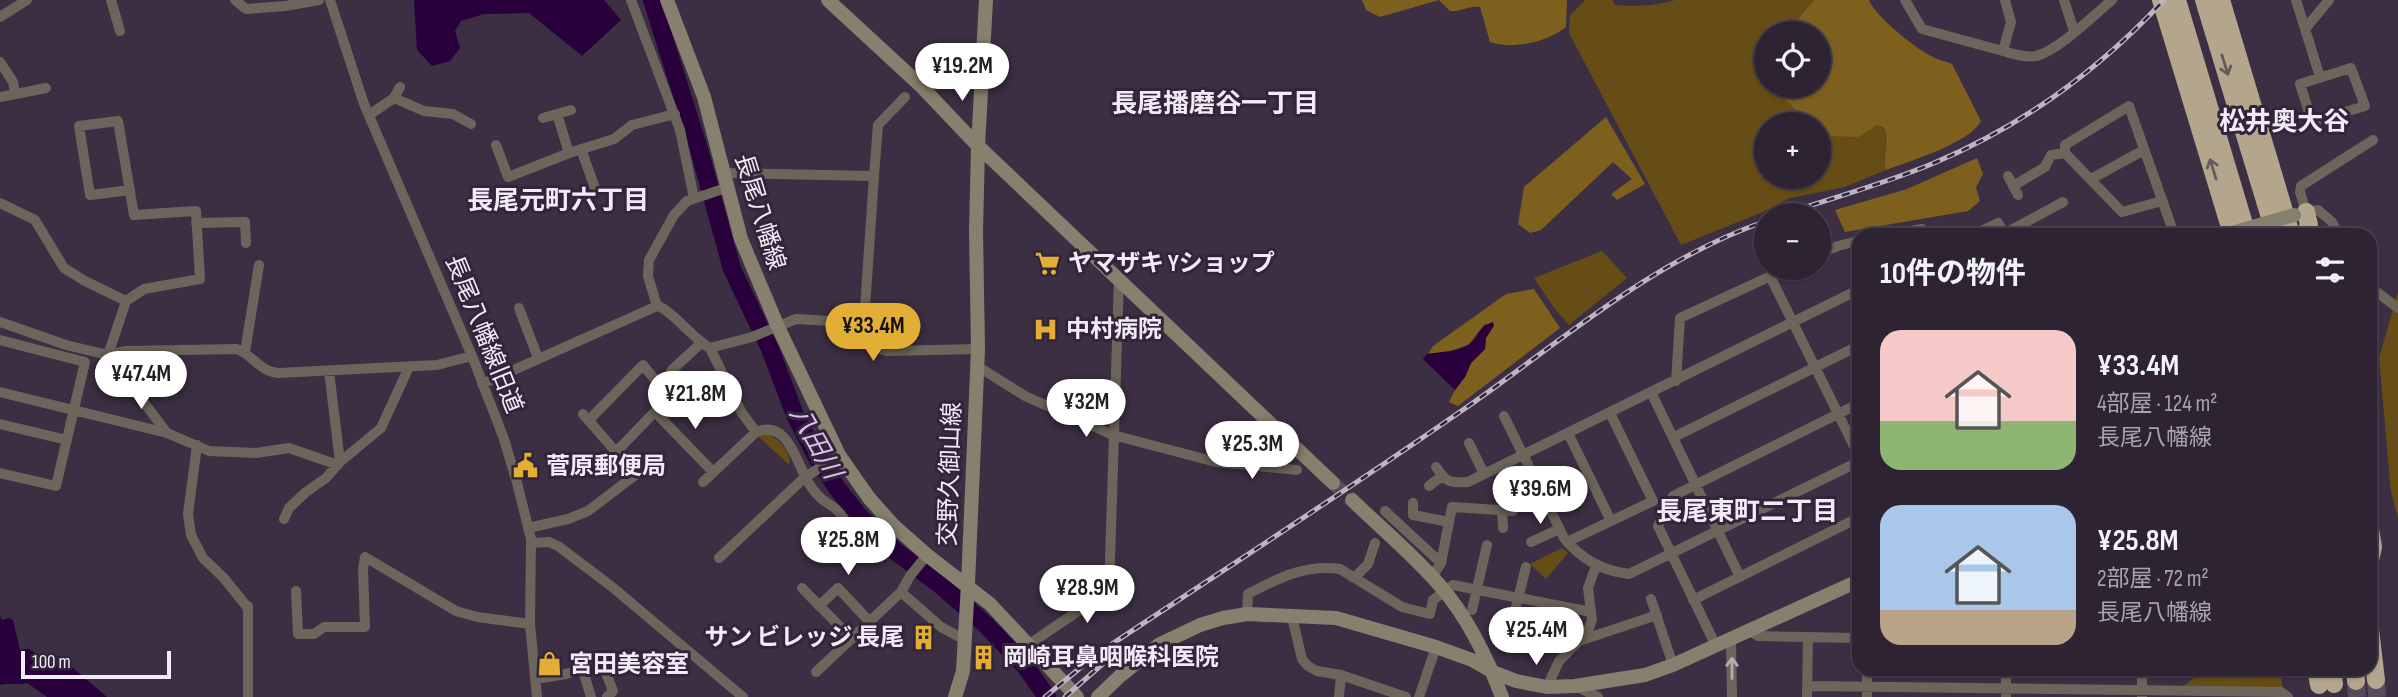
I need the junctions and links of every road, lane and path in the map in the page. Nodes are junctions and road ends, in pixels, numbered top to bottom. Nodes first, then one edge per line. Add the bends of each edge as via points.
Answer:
1 (27, 0) edge
2 (111, 0) edge
3 (235, 0) edge
4 (319, 0) edge
5 (330, 0) edge
6 (631, 0) edge
7 (667, 0) edge
8 (828, 0) edge
9 (986, 0) edge
10 (1905, 0) edge
11 (2005, 0) edge
12 (2064, 0) edge
13 (2112, 0) edge
14 (2161, 0) edge
15 (2177, 0) edge
16 (2204, 0) edge
17 (2221, 0) edge
18 (2297, 0) edge
19 (2329, 0) edge
20 (0, 17) edge
21 (2305, 29) junction
22 (120, 31) dead end
23 (2074, 31) junction
24 (2003, 51) junction
25 (0, 62) edge
26 (2320, 78) junction
27 (400, 86) dead end
28 (46, 88) dead end
29 (15, 93) junction
30 (0, 97) edge
31 (905, 97) dead end
32 (394, 98) junction
33 (570, 110) dead end
34 (557, 114) junction
35 (675, 114) junction
36 (369, 115) junction
37 (543, 118) dead end
38 (471, 124) dead end
39 (2373, 140) dead end
40 (496, 145) dead end
41 (978, 146) junction
42 (582, 149) junction
43 (2144, 150) junction
44 (569, 153) junction
45 (2065, 153) junction
46 (722, 173) junction
47 (874, 176) junction
48 (2091, 179) junction
49 (2013, 186) dead end
50 (722, 189) junction
51 (130, 190) junction
52 (596, 191) dead end
53 (696, 198) junction
54 (2162, 201) junction
55 (2063, 202) dead end
56 (0, 204) edge
57 (2300, 214) junction
58 (196, 223) junction
59 (2015, 228) edge
60 (2172, 228) edge
61 (2228, 228) edge
62 (2246, 228) edge
63 (2251, 228) edge
64 (2273, 228) edge
65 (2289, 228) edge
66 (2308, 228) edge
67 (2335, 228) edge
68 (1852, 242) edge
69 (246, 243) dead end
70 (1831, 249) edge
71 (259, 265) dead end
72 (1119, 278) junction
73 (1761, 280) edge
74 (1772, 280) edge
75 (2377, 292) edge
76 (1852, 293) edge
77 (126, 301) junction
78 (657, 306) junction
79 (519, 308) dead end
80 (2398, 308) edge
81 (1793, 321) junction
82 (0, 322) edge
83 (863, 323) junction
84 (775, 328) junction
85 (0, 340) edge
86 (706, 345) junction
87 (978, 349) junction
88 (1852, 349) edge
89 (245, 352) junction
90 (108, 355) junction
91 (472, 356) junction
92 (538, 358) junction
93 (977, 366) junction
94 (409, 367) junction
95 (1815, 367) junction
96 (329, 371) junction
97 (671, 371) dead end
98 (1676, 381) junction
99 (482, 384) junction
100 (0, 392) edge
101 (1651, 392) junction
102 (1852, 407) edge
103 (74, 411) junction
104 (655, 412) junction
105 (1610, 413) junction
106 (1839, 414) junction
107 (1504, 416) dead end
108 (0, 424) edge
109 (756, 432) junction
110 (167, 433) junction
111 (1568, 433) junction
112 (1113, 435) junction
113 (1674, 437) junction
114 (67, 440) junction
115 (1852, 441) edge
116 (1269, 443) dead end
117 (1469, 443) dead end
118 (197, 445) junction
119 (616, 452) junction
120 (839, 455) junction
121 (1522, 456) junction
122 (1216, 462) junction
123 (339, 463) junction
124 (1852, 465) edge
125 (1297, 470) dead end
126 (0, 472) edge
127 (713, 472) junction
128 (1484, 474) junction
129 (804, 478) junction
130 (703, 482) dead end
131 (1333, 483) tunnel mouth
132 (1696, 485) junction
133 (1429, 486) dead end
134 (1352, 500) tunnel mouth
135 (1413, 503) dead end
136 (1385, 511) dead end
137 (1423, 517) junction
138 (285, 519) dead end
139 (1611, 521) junction
140 (1449, 522) junction
141 (1852, 522) edge
142 (528, 528) junction
143 (1503, 528) dead end
144 (1559, 529) junction
145 (1719, 530) junction
146 (853, 532) dead end
147 (1408, 532) junction
148 (1531, 542) dead end
149 (1567, 542) junction
150 (531, 543) junction
151 (1375, 544) dead end
152 (1488, 545) dead end
153 (1670, 554) junction
154 (925, 557) junction
155 (719, 558) dead end
156 (1441, 563) junction
157 (1596, 566) junction
158 (1526, 567) dead end
159 (1432, 577) junction
160 (1740, 577) junction
161 (1127, 578) dead end
162 (1354, 578) junction
163 (1852, 584) edge
164 (802, 589) dead end
165 (1444, 590) junction
166 (1477, 590) junction
167 (296, 591) dead end
168 (967, 591) junction
169 (1110, 591) junction
170 (901, 592) junction
171 (1519, 597) junction
172 (1651, 599) dead end
173 (1693, 600) junction
174 (819, 606) junction
175 (1472, 610) dead end
176 (1591, 612) junction
177 (1247, 614) junction
178 (1657, 615) junction
179 (1292, 617) junction
180 (1513, 619) dead end
181 (870, 622) junction
182 (530, 624) junction
183 (1750, 631) junction
184 (965, 636) junction
185 (1808, 637) junction
186 (1852, 638) edge
187 (852, 639) junction
188 (1585, 639) junction
189 (1731, 640) junction
190 (1028, 645) junction
191 (1716, 646) junction
192 (1436, 647) junction
193 (1673, 664) junction
194 (583, 671) junction
195 (816, 672) dead end
196 (1493, 672) junction
197 (1341, 675) junction
198 (2143, 676) edge
199 (2376, 676) edge
200 (535, 679) junction
201 (2376, 680) tunnel mouth
202 (1547, 687) junction
203 (1575, 692) edge
204 (1807, 692) edge
205 (1867, 692) edge
206 (2006, 693) edge
207 (2142, 694) edge
208 (248, 697) edge
209 (537, 697) edge
210 (591, 697) edge
211 (607, 697) edge
212 (743, 697) edge
213 (955, 697) edge
214 (1077, 697) edge
215 (1098, 697) edge
216 (1339, 697) edge
217 (1406, 697) edge
218 (1419, 697) edge
219 (1502, 697) edge
220 (1598, 697) edge
221 (1732, 697) edge
222 (2288, 697) edge

1 - 20 street
2 - 22 street
3 - 4 street via 246,9
5 - 36 street, 長尾八幡線旧道
6 - 35 street
7 - 46 street, 長尾八幡線 via 704,97
8 - 41 street
9 - 41 street, 交野久御山線
10 - 24 street via 1922,29
11 - 24 street via 2011,22
12 - 23 street
13 - 23 street
61 -> 14 highway
15 - 62 highway
16 -> 64 highway
17 - 65 highway
18 - 21 street
19 - 21 street
21 - 26 street
23 - 24 street via 2046,53 2022,56
25 - 29 street
26 - 26 street via 2351,68 2365,106 2312,122 2300,84
27 - 32 street
28 - 29 street
29 - 30 street
31 - 47 street via 878,125
32 - 36 street
32 - 38 street via 424,111 453,114
33 - 34 street
34 - 37 street
34 - 44 street
35 - 42 street via 632,125 614,139
35 - 53 street
36 - 91 street, 長尾八幡線旧道
39 - 57 street via 2301,186
40 - 44 street via 508,177
41 - 72 street
41 - 87 street, 交野久御山線
42 - 44 street
42 - 52 street
43 - 45 street via 2129,106 2065,145
43 - 48 street
43 - 54 street
45 - 48 street
45 - 49 street via 2052,155 2045,167
46 - 47 street
46 - 50 street, 長尾八幡線
47 - 83 street
48 - 54 street via 2122,212
50 - 53 street
50 - 84 street, 長尾八幡線
51 - 51 street via 118,121 79,126 90,195
51 - 58 street via 134,215 196,211
53 - 78 street via 674,215 649,260 648,276
54 - 60 street
55 - 59 street
56 - 77 street via 35,220 64,268
57 - 63 street, bridge
57 - 66 highway
57 - 67 street via 2318,210
58 - 69 street via 245,222
58 - 77 street via 200,279 144,289
68 - 70 street
71 - 89 street
72 - 112 street
72 - 131 street
73 - 98 street via 1680,318
74 - 81 street
75 - 80 street
76 - 81 street
77 - 90 street
78 - 86 street via 664,307
78 - 92 street
79 - 92 street
81 - 95 street
81 - 98 street
82 - 90 street
83 - 84 street via 796,319
83 - 87 street via 864,340 887,351
84 - 86 street
84 - 120 street, 長尾八幡線
85 - 103 street via 85,362
86 - 97 street
86 - 109 street
87 - 93 street, 交野久御山線
88 - 95 street
89 - 90 street via 127,351
89 - 96 street via 267,372
90 - 110 street
91 - 94 street
91 - 99 street, 長尾八幡線旧道
92 - 99 street
93 - 112 street via 1025,396
93 - 168 street, 交野久御山線
94 - 96 street
94 - 123 street via 381,428
95 - 106 street
95 - 113 street
96 - 123 street
98 - 101 street
99 - 142 street, 長尾八幡線旧道 via 504,439
100 - 103 street
101 - 105 street
101 - 113 street
102 - 106 street
103 - 110 street
103 - 114 street
104 - 119 street
104 - 119 street via 669,397 643,365 586,417
104 - 127 street
105 - 111 street
105 - 139 street via 1653,501
106 - 115 street
106 - 132 street
107 - 121 street
108 - 114 street
109 - 127 street
109 - 129 street via 772,430 788,440
110 - 118 street
111 - 121 street
111 - 139 street
112 - 122 street
112 - 169 street
113 - 132 street
114 - 126 street via 56,486
116 - 122 street via 1259,437 1238,436
117 - 128 street
118 - 123 street via 221,452 289,448
118 - 208 street via 188,514 191,535 203,558 248,607
119 - 142 street via 638,473 588,511
120 - 129 street
120 - 154 street, 長尾八幡線 via 869,498
121 - 128 street
121 - 144 street
122 - 125 street
123 - 138 street via 289,508
124 - 145 street
127 - 130 street
128 - 133 street via 1468,482 1451,483 1439,471
129 - 146 street
129 - 155 street
132 - 145 street
132 - 153 street via 1673,496 1658,526
134 - 159 street
135 - 137 street via 1413,515
136 - 147 street
137 - 140 street
137 - 147 street
139 - 149 street
140 - 143 street via 1452,507 1508,510
140 - 156 street
141 - 160 street
142 - 150 street, 長尾八幡線旧道
144 - 148 street
144 - 149 street
145 - 153 street
145 - 160 street
147 - 156 street
149 - 157 street
150 - 182 street, 長尾八幡線旧道
150 - 212 street via 558,546
151 - 162 street via 1368,564
152 - 166 street
153 - 157 street via 1629,574
153 - 173 street
154 - 168 street, 長尾八幡線
154 - 170 street
156 - 159 street
157 - 176 street via 1588,587
158 - 171 street
159 - 165 street
160 - 173 street
161 - 169 street
162 - 165 street via 1402,607 1430,614 1433,600
162 - 177 street via 1329,568 1280,577 1248,594
163 - 183 street
164 - 174 street
165 - 166 street via 1453,585
165 - 196 street
166 - 171 street
166 - 175 street
167 - 182 street via 298,634 314,634 324,627 366,626 365,557 456,611
168 - 184 street, 交野久御山線
168 - 190 street, 長尾八幡線 via 990,604
169 - 190 street
170 - 181 street
170 - 184 street via 941,627
171 - 176 street
171 - 180 street
172 - 178 street
173 - 191 street
174 - 181 street via 838,588
174 - 187 street
176 - 188 street
177 - 179 street
177 - 215 street via 1200,625 1160,644
178 - 188 street
178 - 193 street
179 - 192 street via 1336,618
179 - 197 street via 1308,666
181 - 187 street
182 - 200 street, 長尾八幡線旧道
183 - 185 street via 1758,636
183 - 189 street
184 - 213 street, 交野久御山線 via 963,671
185 - 186 street
185 - 204 street
187 - 195 street
188 - 202 street via 1559,661
189 - 191 street
221 -> 189 street
190 - 214 street, 長尾八幡線
191 - 193 street
192 - 196 street
192 - 218 street
193 - 203 street
194 - 200 street
194 - 210 street
194 - 211 street via 602,663 613,691
196 - 202 street
196 - 219 street
197 - 216 street
197 - 217 street
198 - 207 street
199 - 201 highway
200 - 209 street, 長尾八幡線旧道
202 - 203 street
203 - 220 street
204 - 205 street
205 - 206 street
206 - 207 street
207 - 222 street via 2281,692

